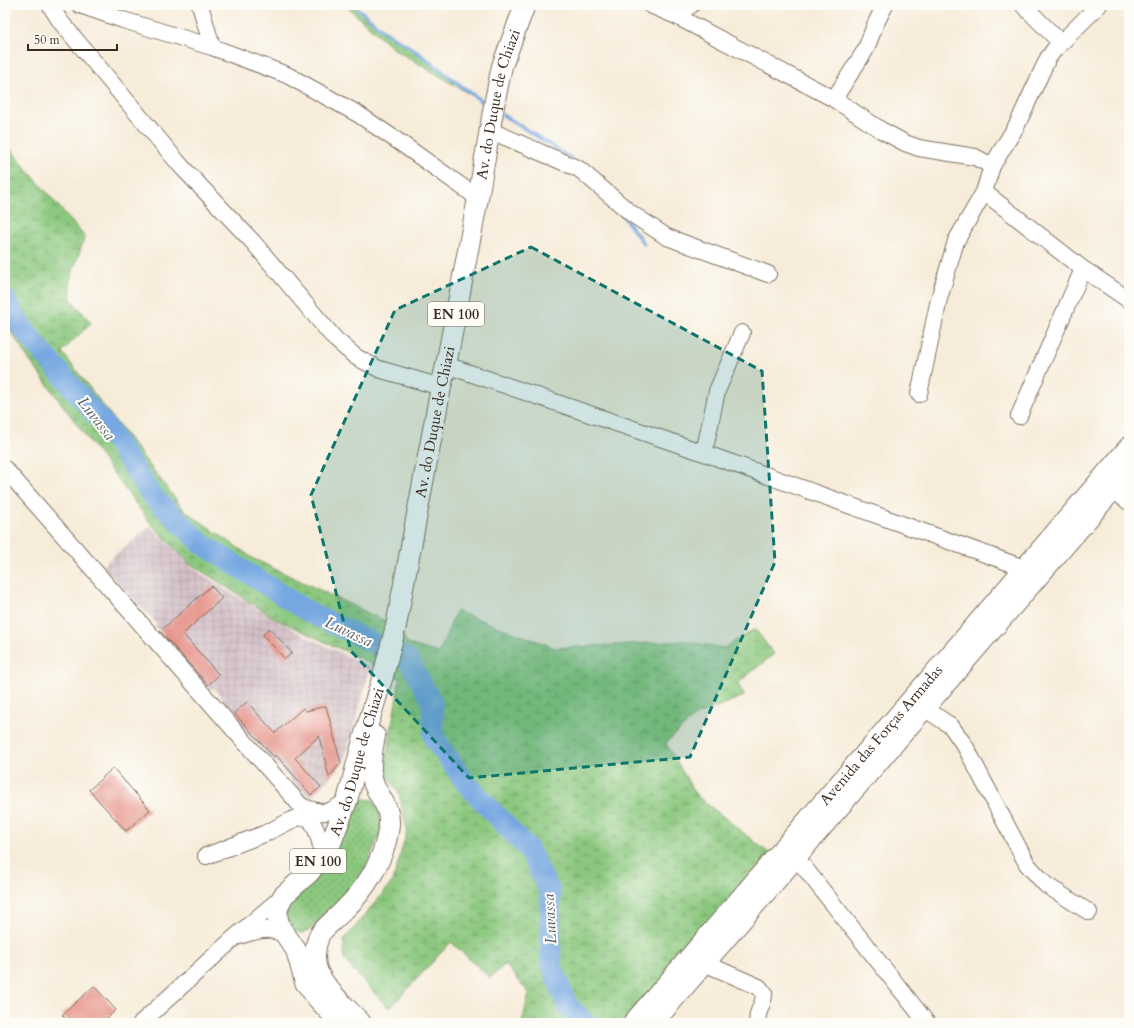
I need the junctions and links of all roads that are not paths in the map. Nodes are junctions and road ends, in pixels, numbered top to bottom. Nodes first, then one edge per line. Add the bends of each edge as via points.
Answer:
1 (50, 5) edge
2 (80, 5) edge
3 (200, 5) edge
4 (525, 5) edge
5 (650, 5) edge
6 (691, 5) edge
7 (885, 5) edge
8 (1023, 5) edge
9 (1099, 5) edge
10 (676, 16) junction
11 (1061, 43) junction
12 (212, 47) junction
13 (834, 99) junction
14 (489, 130) junction
15 (992, 166) junction
16 (984, 192) junction
17 (478, 198) junction
18 (1083, 269) junction
19 (768, 274) dead end
20 (1129, 300) edge
21 (742, 333) dead end
22 (446, 365) junction
23 (440, 387) junction
24 (919, 394) dead end
25 (1019, 416) dead end
26 (1129, 447) edge
27 (704, 453) junction
28 (5, 469) edge
29 (1129, 471) edge
30 (1113, 490) junction
31 (1129, 502) edge
32 (1024, 568) junction
33 (383, 676) junction
34 (924, 708) junction
35 (347, 801) junction
36 (387, 806) junction
37 (305, 812) junction
38 (206, 856) dead end
39 (322, 857) junction
40 (796, 857) junction
41 (284, 896) junction
42 (1089, 912) dead end
43 (319, 934) junction
44 (287, 935) junction
45 (234, 938) junction
46 (704, 963) junction
47 (140, 1023) edge
48 (340, 1023) edge
49 (360, 1023) edge
50 (633, 1023) edge
51 (653, 1023) edge
52 (758, 1023) edge
53 (927, 1023) edge

1 - 23 street via 60,21 181,166 253,242 335,339 356,357 379,369
2 - 12 street
3 - 12 street
4 - 14 main road, Av. do Duque de Chiazi / EN 100 via 502,66
5 - 10 street
6 - 10 street
7 - 13 street via 866,49
8 - 11 street
9 - 11 street
10 - 13 street
11 - 15 street via 1048,58 1017,125
12 - 17 street via 287,75 358,114
13 - 15 street via 905,143 919,148 975,157
14 - 17 main road, Av. do Duque de Chiazi / EN 100
14 - 19 street via 579,169 632,214 667,237
15 - 16 street
16 - 18 street
16 - 24 street via 956,241 939,299
17 - 22 main road, Av. do Duque de Chiazi / EN 100
18 - 20 street
18 - 25 street
21 - 27 street via 717,391
22 - 23 main road, Av. do Duque de Chiazi / EN 100
22 - 27 street
23 - 33 main road, Av. do Duque de Chiazi / EN 100 via 396,626
26 - 32 main road, Avenida das Forças Armadas
27 - 32 street
28 - 37 street
29 - 30 main road, Avenida das Forças Armadas
30 - 31 street
30 - 34 main road, Avenida das Forças Armadas
32 - 50 main road, Avenida das Forças Armadas
33 - 35 main road, Av. do Duque de Chiazi / EN 100
33 - 36 main road, Av. do Duque de Chiazi / EN 100 via 371,772 374,785
34 - 40 main road, Avenida das Forças Armadas
34 - 42 street via 951,726 965,746 1027,864 1046,885
35 - 36 main road via 368,793 378,797
35 - 37 street via 336,809 321,813
35 - 39 main road, Av. do Duque de Chiazi / EN 100 via 331,843
36 - 43 main road, Av. do Duque de Chiazi / EN 100 via 390,818 388,832 382,854 372,874 362,891
37 - 38 street via 264,834
37 - 39 street via 320,837
39 - 41 main road, Av. do Duque de Chiazi / EN 100
40 - 46 main road, Avenida das Forças Armadas
40 - 53 street
41 - 44 main road, Av. do Duque de Chiazi / EN 100 via 277,916 280,927
41 - 45 street
43 - 44 main road, EN 100 via 308,940 298,940
43 - 49 main road via 315,962 318,971 325,984
44 - 45 street via 270,929
44 - 48 main road, Av. do Duque de Chiazi / EN 100 via 296,950 305,982
45 - 47 street
46 - 51 main road, Avenida das Forças Armadas
46 - 52 street via 759,987 765,999 756,1016

